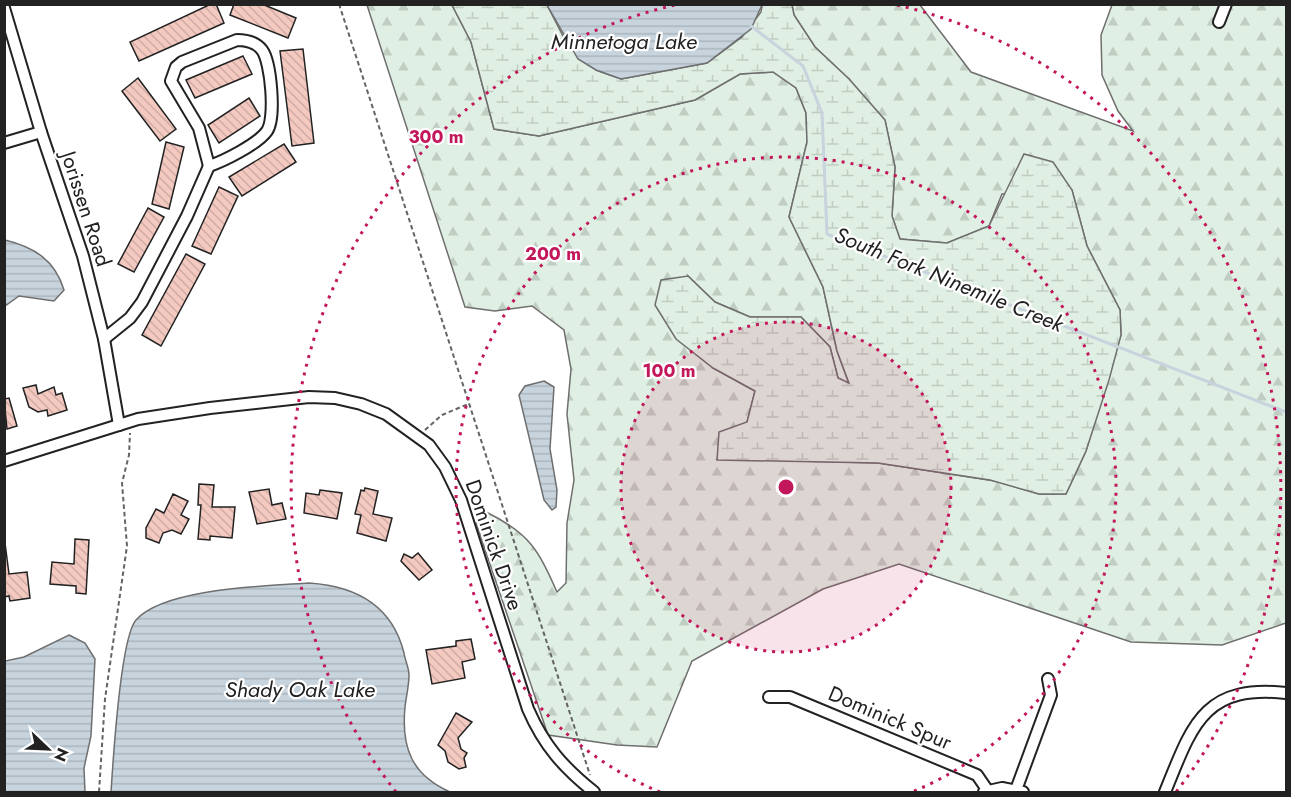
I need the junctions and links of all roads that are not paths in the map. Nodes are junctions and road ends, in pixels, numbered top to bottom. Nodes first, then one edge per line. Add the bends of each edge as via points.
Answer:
1 (1226, 4) edge
2 (4, 8) edge
3 (1219, 22) dead end
4 (41, 132) junction
5 (4, 143) edge
6 (209, 166) junction
7 (104, 339) junction
8 (119, 425) junction
9 (4, 461) edge
10 (1048, 679) dead end
11 (1287, 693) edge
12 (769, 698) dead end
13 (593, 787) edge
14 (1019, 791) edge
15 (986, 792) edge
16 (1164, 792) edge

1 - 3 street
2 - 4 street, Jorissen Road
4 - 5 street
4 - 7 street, Jorissen Road via 82,256
6 - 6 street via 263,136 270,125 266,57 252,42 229,41 182,62 173,74 173,88 199,128
6 - 7 street via 142,302 130,318
7 - 8 street, Jorissen Road
8 - 9 street, Dominick Drive
8 - 13 street, Dominick Drive via 163,415 309,397 336,398 386,414 419,437 445,467 461,500 540,736 558,761
10 - 14 street via 1051,695
11 - 16 street via 1243,693 1224,699 1209,710 1187,738
12 - 15 street, Dominick Spur via 790,698 977,775
14 - 15 street

